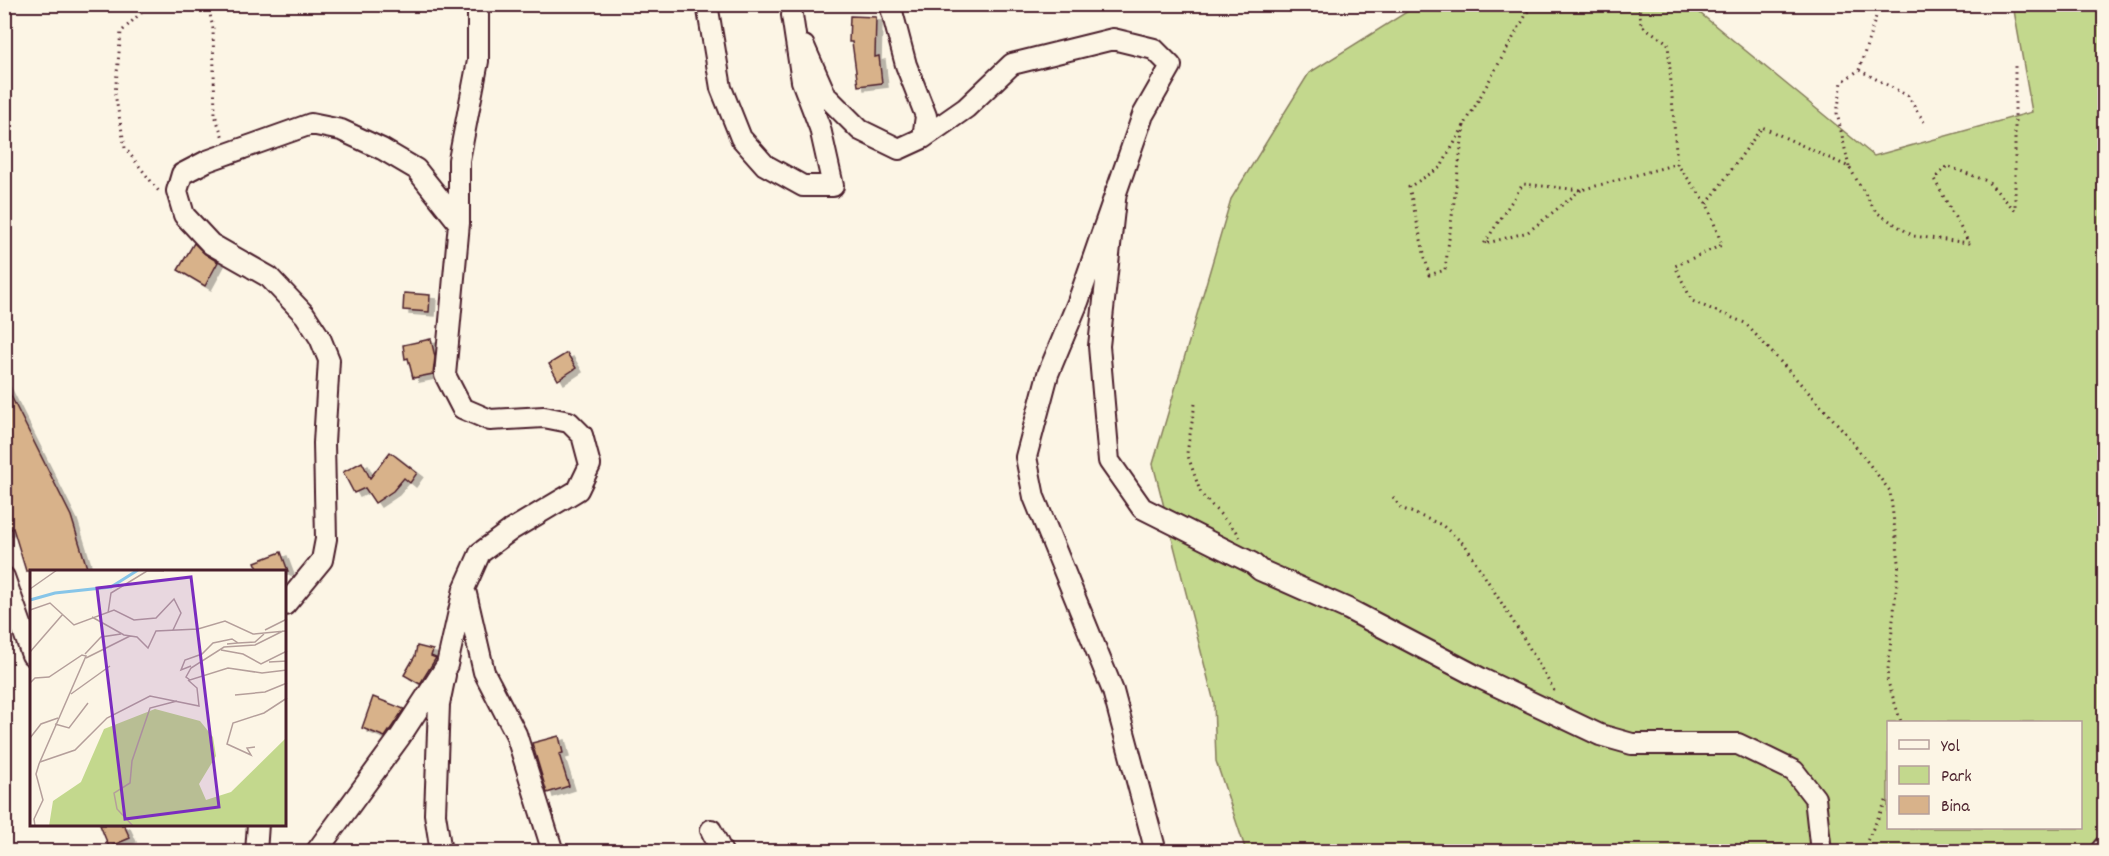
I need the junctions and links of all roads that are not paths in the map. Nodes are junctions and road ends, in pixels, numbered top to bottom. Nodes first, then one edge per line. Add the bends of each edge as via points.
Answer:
1 (478, 4) edge
2 (707, 4) edge
3 (890, 4) edge
4 (790, 10) edge
5 (923, 138) junction
6 (1116, 191) junction
7 (459, 223) junction
8 (4, 577) edge
9 (464, 589) junction
10 (286, 604) edge
11 (30, 649) edge
12 (447, 665) junction
13 (258, 826) edge
14 (711, 830) dead end
15 (2104, 847) edge
16 (256, 852) edge
17 (316, 852) edge
18 (441, 852) edge
19 (553, 852) edge
20 (722, 852) edge
21 (1156, 852) edge
22 (1821, 852) edge
23 (2100, 852) edge

1 - 7 street via 478,61 459,160
2 - 4 street via 721,88 741,138 765,165 803,186 833,186 820,129 802,81
3 - 5 street via 906,65 926,116
4 - 5 street via 826,96 860,130 899,149
5 - 6 street via 966,108 1012,64 1113,39 1154,49 1171,66 1143,115
6 - 21 street via 1078,302 1048,374 1026,457 1034,496 1113,691
6 - 22 street via 1099,346 1109,461 1142,507 1260,570 1358,614 1600,735 1632,744 1738,744 1794,771 1815,798
7 - 9 street via 445,375 462,408 490,420 544,417 569,422 582,435 590,465 578,490 480,553
7 - 10 street via 416,170 341,130 311,124 207,161 182,174 177,190 184,215 211,244 269,277 306,315 329,360 324,443 326,538 322,560
8 - 11 street
9 - 12 street
9 - 19 street via 484,672 516,734
12 - 17 street
12 - 18 street via 439,704 435,792
13 - 16 street
14 - 20 street
15 - 23 street

